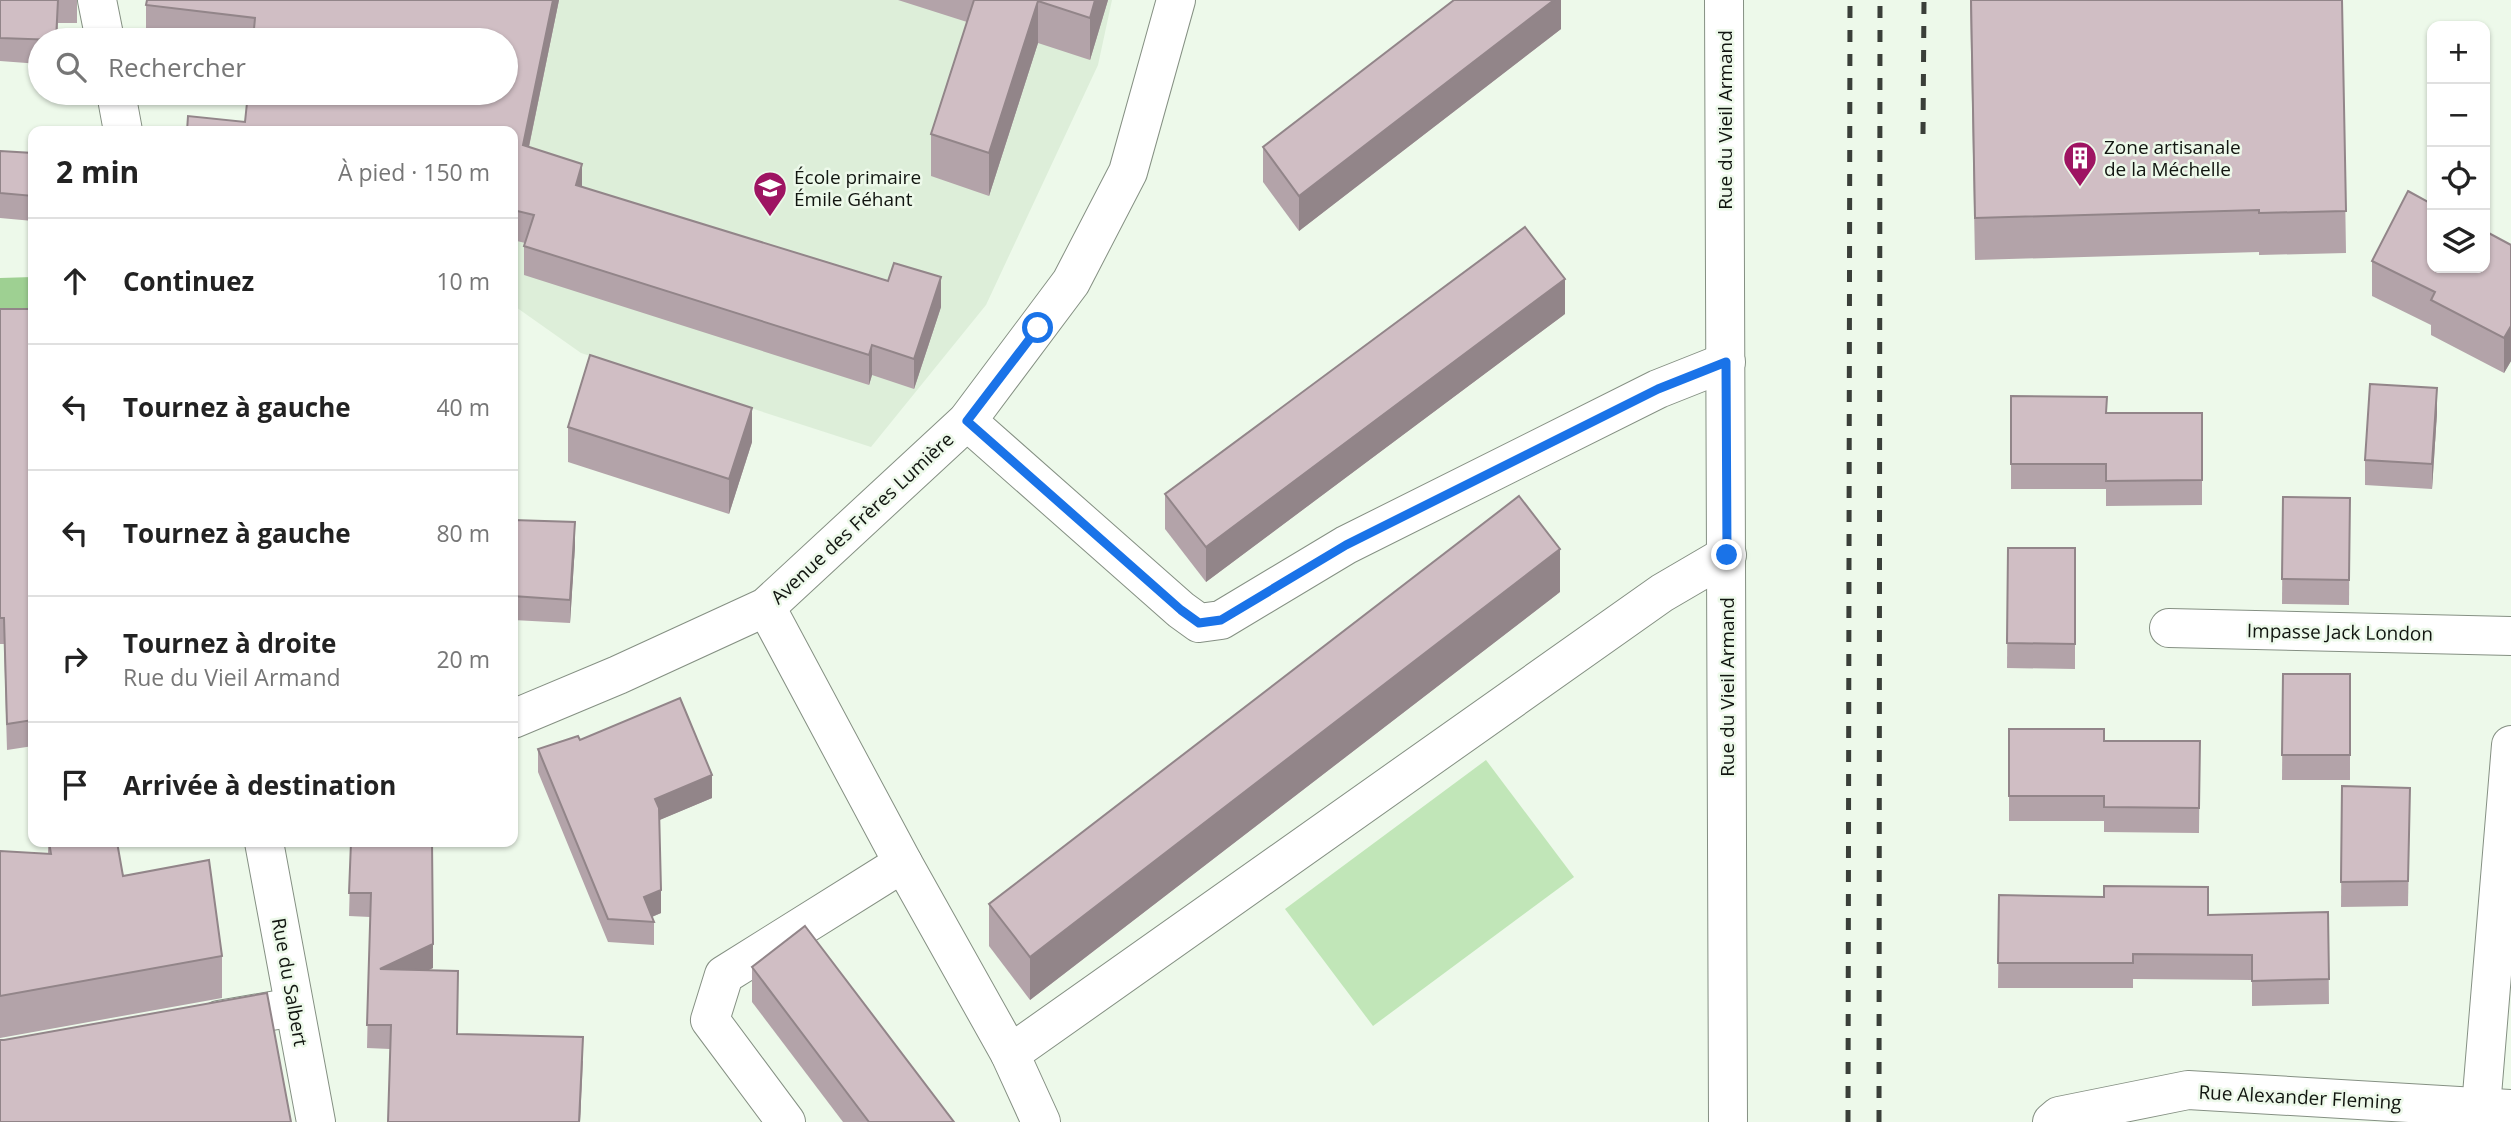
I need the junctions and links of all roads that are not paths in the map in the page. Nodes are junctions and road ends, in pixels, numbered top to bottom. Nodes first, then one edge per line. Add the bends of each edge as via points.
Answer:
1 (97, 0) edge
2 (1176, 0) edge
3 (1724, 0) edge
4 (103, 28) edge
5 (118, 105) edge
6 (122, 126) edge
7 (1726, 362) junction
8 (967, 421) junction
9 (1727, 555) junction
10 (766, 607) junction
11 (2169, 628) dead end
12 (2511, 636) edge
13 (518, 717) edge
14 (2511, 745) edge
15 (265, 847) edge
16 (903, 863) junction
17 (294, 1007) junction
18 (189, 1026) edge
19 (1010, 1054) junction
20 (2496, 1108) edge
21 (316, 1122) edge
22 (786, 1122) edge
23 (1041, 1122) edge
24 (1728, 1122) edge
25 (2052, 1122) edge

1 - 4 street
2 - 8 street, Avenue des Frères Lumière via 1128,172 1071,282
3 - 7 street, Rue du Vieil Armand
5 - 6 street
7 - 8 street via 1658,389 1346,545 1221,620 1199,623
7 - 9 street, Rue du Vieil Armand
8 - 10 street, Avenue des Frères Lumière
9 - 19 street via 1662,593
9 - 24 street, Rue du Vieil Armand
10 - 13 street, Avenue des Frères Lumière
10 - 16 street
11 - 12 street, Impasse Jack London
14 - 20 street
15 - 17 street, Rue du Salbert
16 - 19 street
16 - 22 street via 724,975 710,1020
17 - 18 street
17 - 21 street, Rue du Salbert
19 - 23 street
20 - 25 street, Rue Alexander Fleming via 2188,1090 2059,1116

